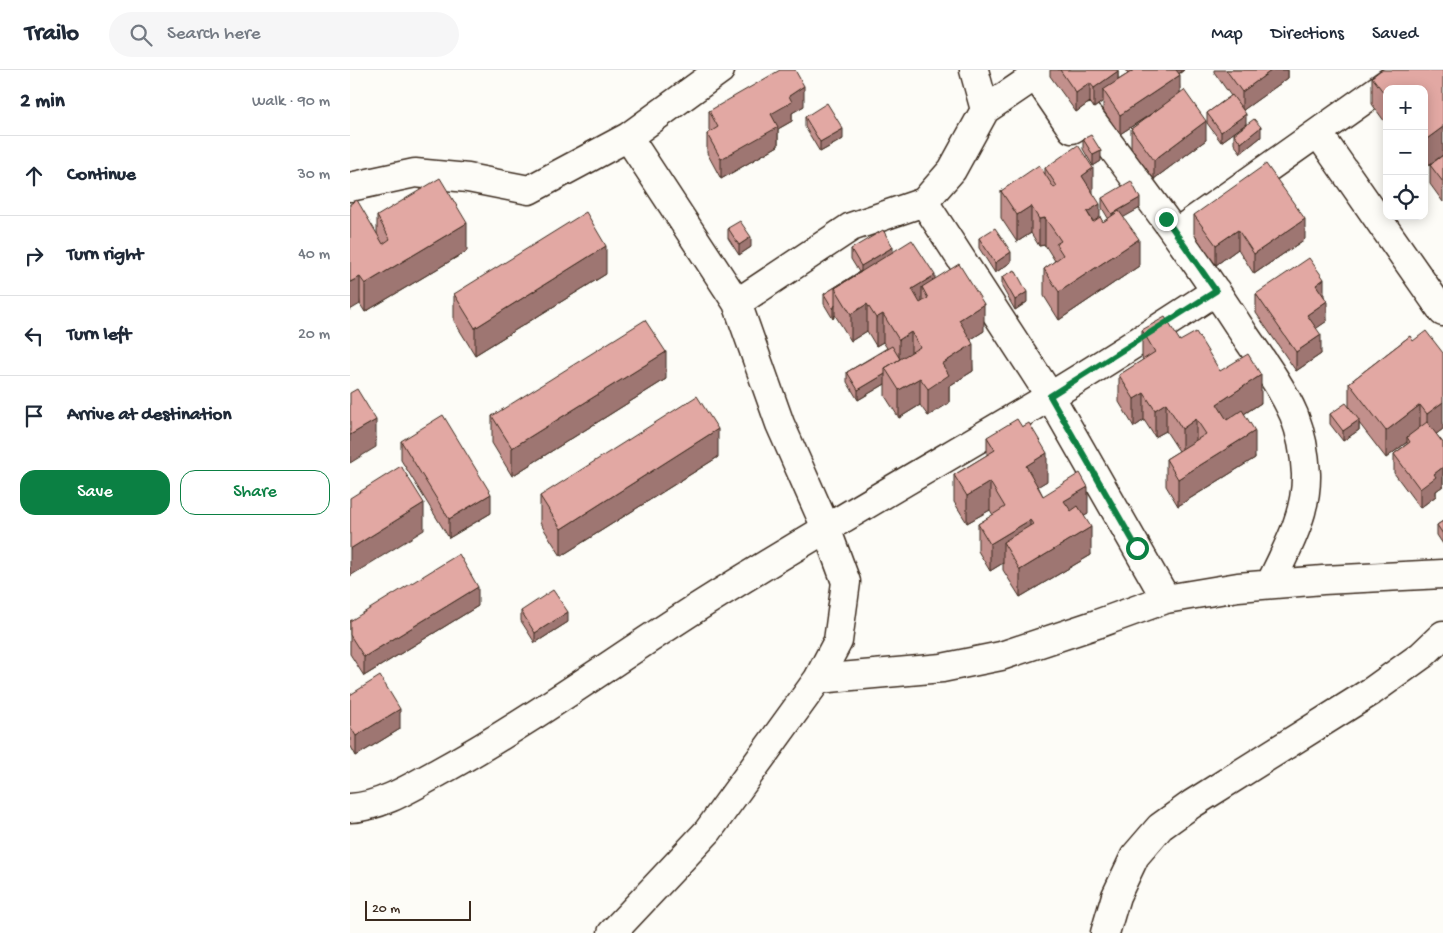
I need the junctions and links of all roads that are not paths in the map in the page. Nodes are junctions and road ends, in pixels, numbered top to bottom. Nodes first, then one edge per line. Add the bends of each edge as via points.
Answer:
1 (720, 70) edge
2 (974, 70) edge
3 (1406, 70) edge
4 (1040, 73) edge
5 (985, 110) junction
6 (1318, 133) junction
7 (628, 137) junction
8 (350, 186) edge
9 (924, 202) junction
10 (1176, 233) junction
11 (1216, 291) junction
12 (737, 303) junction
13 (1443, 312) edge
14 (1050, 396) junction
15 (826, 528) junction
16 (1443, 574) edge
17 (1270, 584) junction
18 (1166, 599) junction
19 (1443, 635) edge
20 (818, 679) junction
21 (350, 808) edge
22 (612, 933) edge
23 (1105, 933) edge

1 - 7 street
2 - 5 street
3 - 6 street
4 - 5 street
4 - 10 street via 1072,129 1090,118
5 - 9 street via 952,170
6 - 10 street
6 - 13 street
7 - 8 street via 529,190 468,178 415,174
7 - 12 street
9 - 12 street via 850,227
9 - 14 street
10 - 11 street
11 - 14 street
11 - 17 street via 1294,414 1303,444 1306,475 1303,506 1294,536
12 - 15 street via 780,424
14 - 15 street
14 - 18 street
15 - 20 street via 846,582 838,641
15 - 21 street via 687,614 473,754 399,794 361,808
16 - 17 street
17 - 18 street
18 - 20 street via 1001,656 942,668
19 - 23 street via 1422,655 1372,691 1160,827 1135,856 1116,896
20 - 22 street via 708,831

